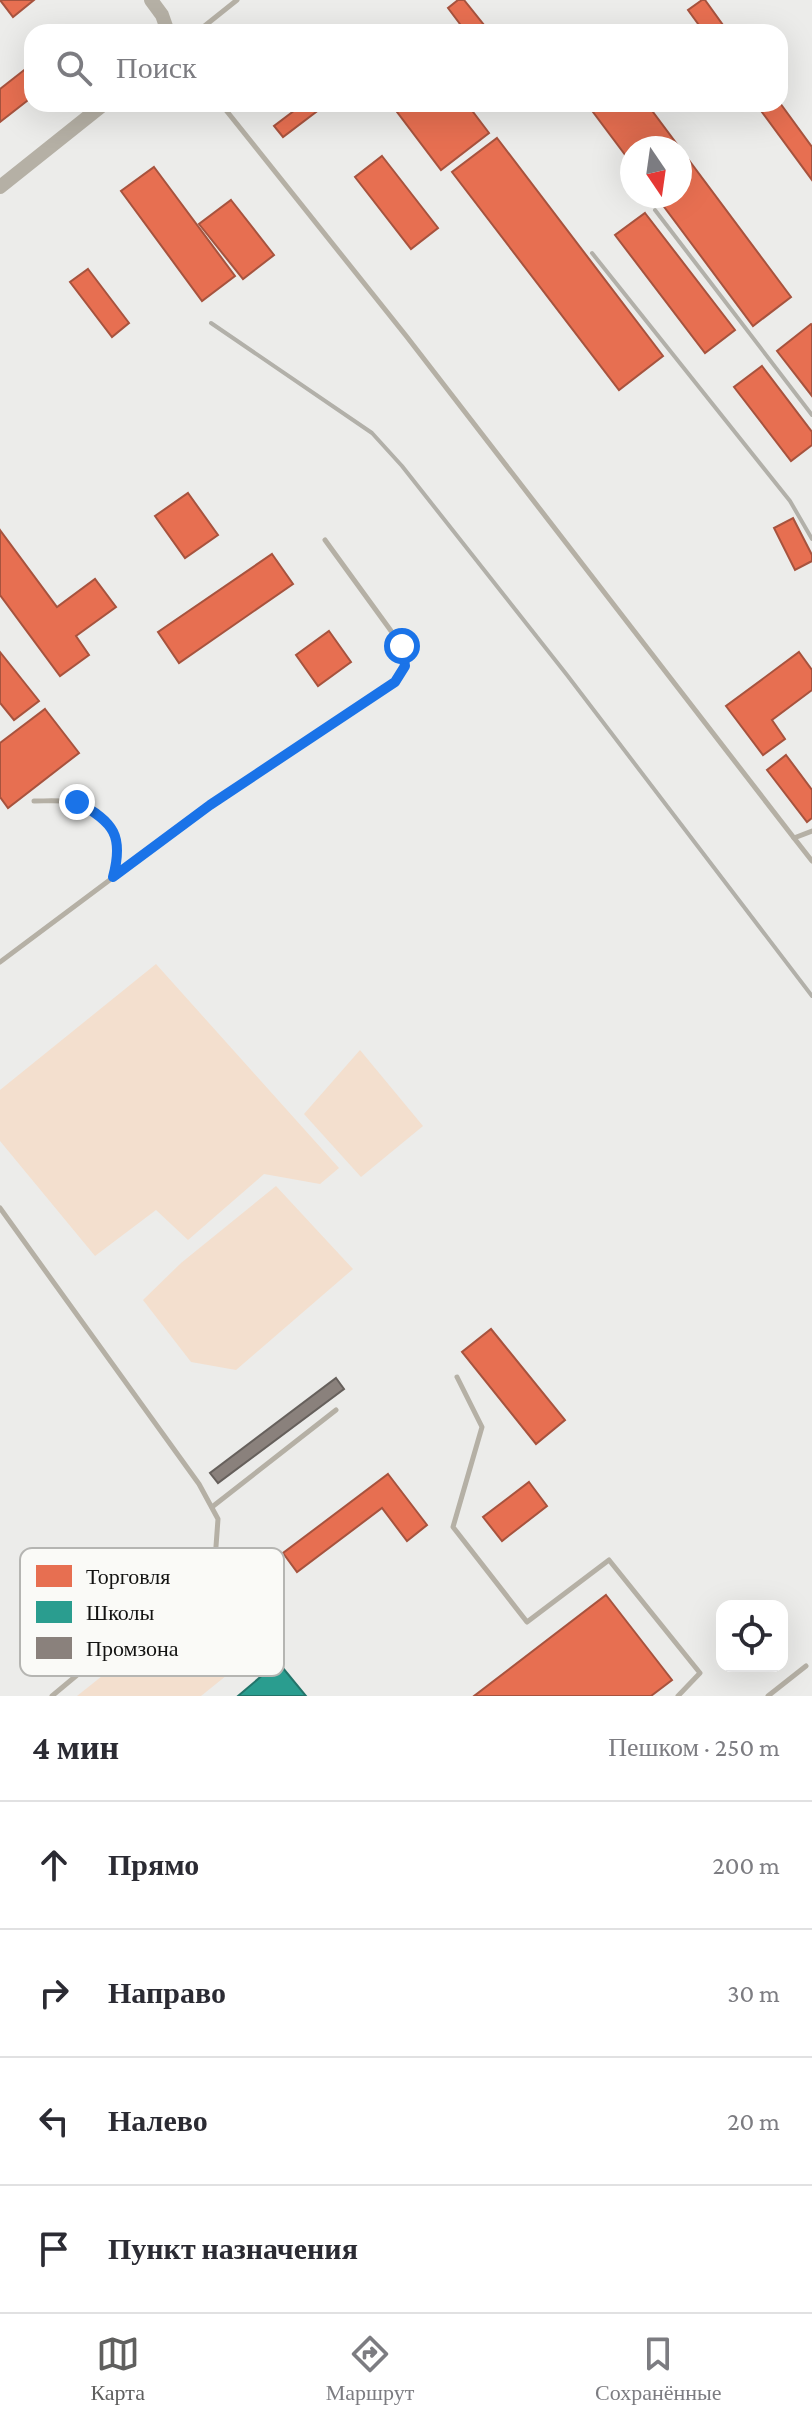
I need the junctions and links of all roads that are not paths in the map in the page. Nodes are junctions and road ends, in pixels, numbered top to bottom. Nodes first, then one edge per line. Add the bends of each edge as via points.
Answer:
1 (151, 0) edge
2 (237, 0) edge
3 (165, 24) edge
4 (207, 24) edge
5 (94, 112) edge
6 (227, 112) edge
7 (0, 187) edge
8 (325, 540) dead end
9 (34, 801) dead end
10 (812, 831) edge
11 (794, 838) junction
12 (812, 861) edge
13 (113, 877) junction
14 (0, 962) edge
15 (0, 1208) edge
16 (457, 1377) dead end
17 (336, 1410) dead end
18 (212, 1507) junction
19 (216, 1548) edge
20 (806, 1666) dead end
21 (76, 1676) edge
22 (52, 1696) edge
23 (678, 1696) edge
24 (768, 1696) edge

1 - 3 street
2 - 4 lane
5 - 7 street
6 - 11 lane
8 - 13 lane via 402,646 405,666 400,676
9 - 13 lane via 77,802 99,814 118,843
10 - 11 lane
11 - 12 lane
13 - 14 lane
15 - 18 lane
16 - 23 lane via 482,1427 453,1527 527,1622 609,1560 700,1673
17 - 18 lane
18 - 19 lane via 218,1519
20 - 24 lane
21 - 22 lane

